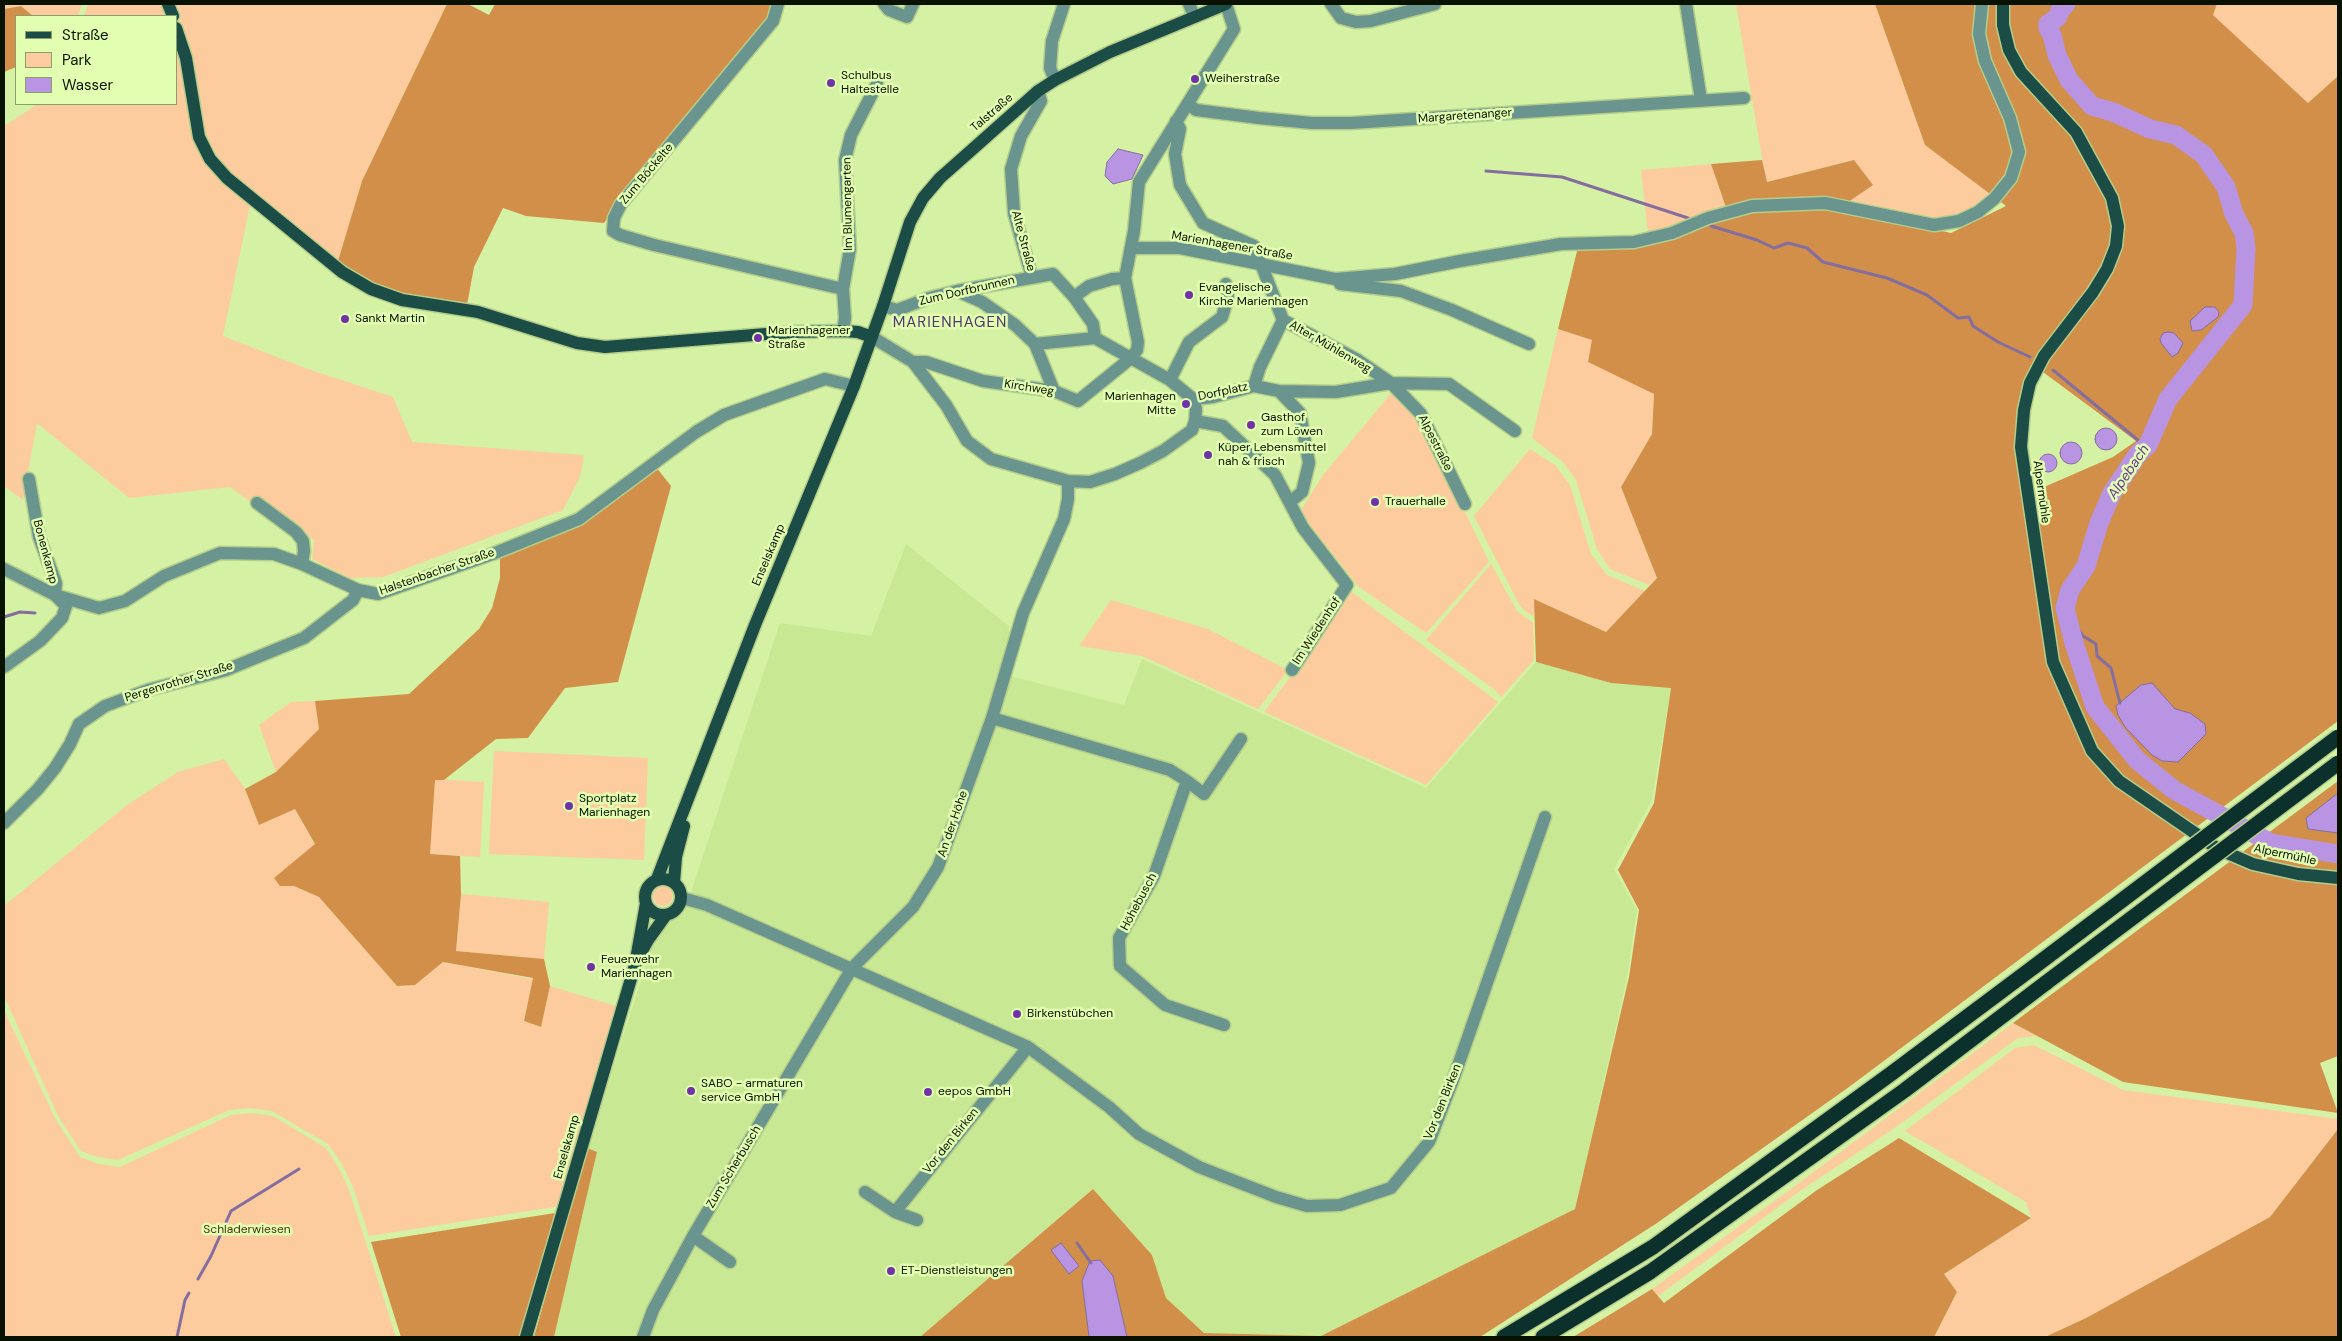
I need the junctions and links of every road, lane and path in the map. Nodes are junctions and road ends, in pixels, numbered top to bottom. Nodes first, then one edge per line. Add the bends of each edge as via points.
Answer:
1 (778, 4) edge
2 (884, 4) edge
3 (913, 4) edge
4 (1064, 4) edge
5 (1226, 4) edge
6 (1331, 4) edge
7 (1435, 4) edge
8 (1686, 4) edge
9 (1982, 4) edge
10 (2004, 4) edge
11 (1192, 10) edge
12 (178, 34) edge
13 (1055, 80) junction
14 (877, 84) dead end
15 (1038, 91) junction
16 (1744, 98) dead end
17 (1701, 100) junction
18 (1188, 104) junction
19 (1176, 121) junction
20 (1131, 248) junction
21 (1259, 262) junction
22 (1053, 274) joint
23 (1032, 277) junction
24 (1125, 278) junction
25 (1335, 279) junction
26 (1226, 284) dead end
27 (843, 289) junction
28 (957, 291) junction
29 (1074, 297) junction
30 (883, 306) junction
31 (1283, 320) junction
32 (843, 331) junction
33 (872, 337) junction
34 (1095, 338) junction
35 (1035, 344) junction
36 (1529, 344) dead end
37 (1132, 358) junction
38 (914, 362) junction
39 (1170, 380) junction
40 (1391, 383) junction
41 (854, 386) junction
42 (1254, 386) junction
43 (1279, 390) junction
44 (1054, 391) junction
45 (1192, 399) junction
46 (1195, 422) junction
47 (1515, 431) dead end
48 (29, 479) dead end
49 (1068, 480) junction
50 (1290, 502) junction
51 (257, 503) dead end
52 (1465, 504) dead end
53 (302, 564) junction
54 (4, 569) edge
55 (358, 590) junction
56 (55, 595) junction
57 (10, 656) edge
58 (4, 667) edge
59 (1292, 670) dead end
60 (992, 718) junction
61 (2338, 737) edge
62 (1241, 740) dead end
63 (2338, 763) edge
64 (1187, 781) junction
65 (694, 785) junction
66 (1545, 816) dead end
67 (4, 823) edge
68 (2338, 878) edge
69 (657, 879) junction
70 (674, 882) junction
71 (682, 898) junction
72 (646, 903) junction
73 (666, 915) junction
74 (635, 965) junction
75 (852, 968) junction
76 (1224, 1025) dead end
77 (1028, 1047) junction
78 (865, 1192) dead end
79 (895, 1212) junction
80 (917, 1220) dead end
81 (693, 1236) junction
82 (730, 1262) dead end
83 (526, 1337) edge
84 (643, 1337) edge
85 (1504, 1337) edge
86 (1543, 1337) edge

1 - 27 street, Zum Böckelte via 774,21 621,204 612,224 613,231 654,245
2 - 3 street via 889,10 908,17
4 - 13 street via 1052,41 1050,68
5 - 11 main road, Talstraße
5 - 18 street via 1234,28
6 - 7 street via 1341,18 1356,22
8 - 17 street
9 - 25 street, Marienhagener Straße via 1978,34 1985,61 2010,118 2019,152 2011,178 1994,199 1959,221 1934,225 1825,203 1752,206 1634,242 1561,244 1395,274
10 - 68 main road, Alpermühle via 2003,25 2009,50 2021,72 2076,132 2112,198 2118,226 2116,246 2107,269 2044,356 2030,383 2024,410 2021,447 2053,662 2092,751 2119,781 2227,853 2253,864 2298,874
11 - 13 main road, Talstraße
12 - 32 main road via 186,58 199,137 210,159 254,202 342,272 371,289 402,300 478,312 577,343 605,348 757,334
13 - 15 main road, Talstraße
14 - 27 street, Im Blumengarten via 851,135 845,160 850,249
15 - 23 street, Alte Straße via 1041,101 1021,136 1011,169 1014,213
15 - 30 main road, Talstraße via 940,178 923,198 910,222
16 - 17 street, Margaretenanger
17 - 18 street, Margaretenanger via 1352,123 1259,118 1196,110
18 - 19 street
19 - 20 street via 1138,182
19 - 21 street, Alter Mühlenweg via 1180,129 1175,154 1180,185 1203,223 1254,246
20 - 21 street, Marienhagener Straße via 1180,248
20 - 24 street
21 - 25 street, Marienhagener Straße
21 - 31 street, Alter Mühlenweg
22 - 23 street, Zum Dorfbrunnen
22 - 29 street, Alte Straße
23 - 28 street, Zum Dorfbrunnen
24 - 29 street via 1089,286
24 - 37 street via 1138,342
25 - 36 street, Marienhagener Straße via 1340,285 1401,290
26 - 39 street via 1228,297 1222,317 1189,342
27 - 32 street, Im Blumengarten
28 - 30 street, Zum Dorfbrunnen via 898,310
28 - 35 street via 982,302
29 - 34 street, Alte Straße via 1093,324
30 - 33 main road, Talstraße
31 - 40 street, Alter Mühlenweg via 1356,359
31 - 42 street, Dorfplatz
32 - 33 main road
33 - 38 street
33 - 41 main road, Enselskamp
34 - 35 street
34 - 37 street
35 - 44 street
37 - 39 street
37 - 44 street, Kirchweg via 1078,400
38 - 44 street, Kirchweg via 926,362 984,381
38 - 49 street via 946,405 967,441 980,452 991,459
39 - 45 street
40 - 43 street via 1336,392
40 - 47 street via 1449,384
40 - 52 street, Alpestraße via 1421,414
41 - 55 street, Halstenbacher Straße via 825,380 724,415 579,519 378,594
41 - 65 main road, Enselskamp via 754,626
42 - 43 street, Dorfplatz
42 - 45 street, Dorfplatz
43 - 50 street via 1300,414 1309,463 1302,492
45 - 46 street via 1196,410
46 - 49 street via 1192,430 1140,464 1090,482
46 - 50 street, Im Wiedenhof via 1223,426 1276,475
48 - 56 street, Bonenkamp via 39,537 56,583
49 - 60 street, An der Höhe via 1064,519 1023,613
50 - 59 street, Im Wiedenhof via 1313,544 1347,585
51 - 53 street via 303,541
53 - 55 street, Halstenbacher Straße
53 - 56 street, Halstenbacher Straße via 274,554 220,553 164,576 125,601 99,608
54 - 56 street, Halstenbacher Straße
55 - 67 street, Pergenrother Straße via 352,600 304,638 226,670 148,690 105,706 79,724 55,768
56 - 57 street, Bonenkamp via 66,606 62,618 40,641
57 - 58 street
60 - 64 street via 1170,770
60 - 75 street, An der Höhe via 938,867 913,907
61 - 85 highway, bridge via 1892,1073 1653,1247
62 - 64 street via 1204,794
63 - 86 highway, bridge via 1906,1090 1650,1272
64 - 76 street, Höhebusch via 1154,876 1119,938 1120,966 1165,1005
65 - 69 main road, Enselskamp
65 - 70 main road, Enselskamp via 676,857
66 - 77 street, Vor den Birken via 1453,1080 1428,1142 1391,1188 1340,1205 1307,1206 1254,1189 1199,1167 1139,1134 1109,1107
69 - 70 main road
69 - 72 main road, Enselskamp via 647,888 644,895
70 - 71 main road
71 - 73 main road, Enselskamp via 674,912
71 - 75 street via 707,905
72 - 73 main road via 654,913
72 - 74 main road, Enselskamp
73 - 74 main road, Enselskamp
74 - 83 main road, Enselskamp
75 - 77 street, Vor den Birken
75 - 81 street, Zum Scherbusch
77 - 79 street, Vor den Birken
78 - 79 street
79 - 80 street
81 - 82 street
81 - 84 street, Zum Scherbusch via 653,1310

